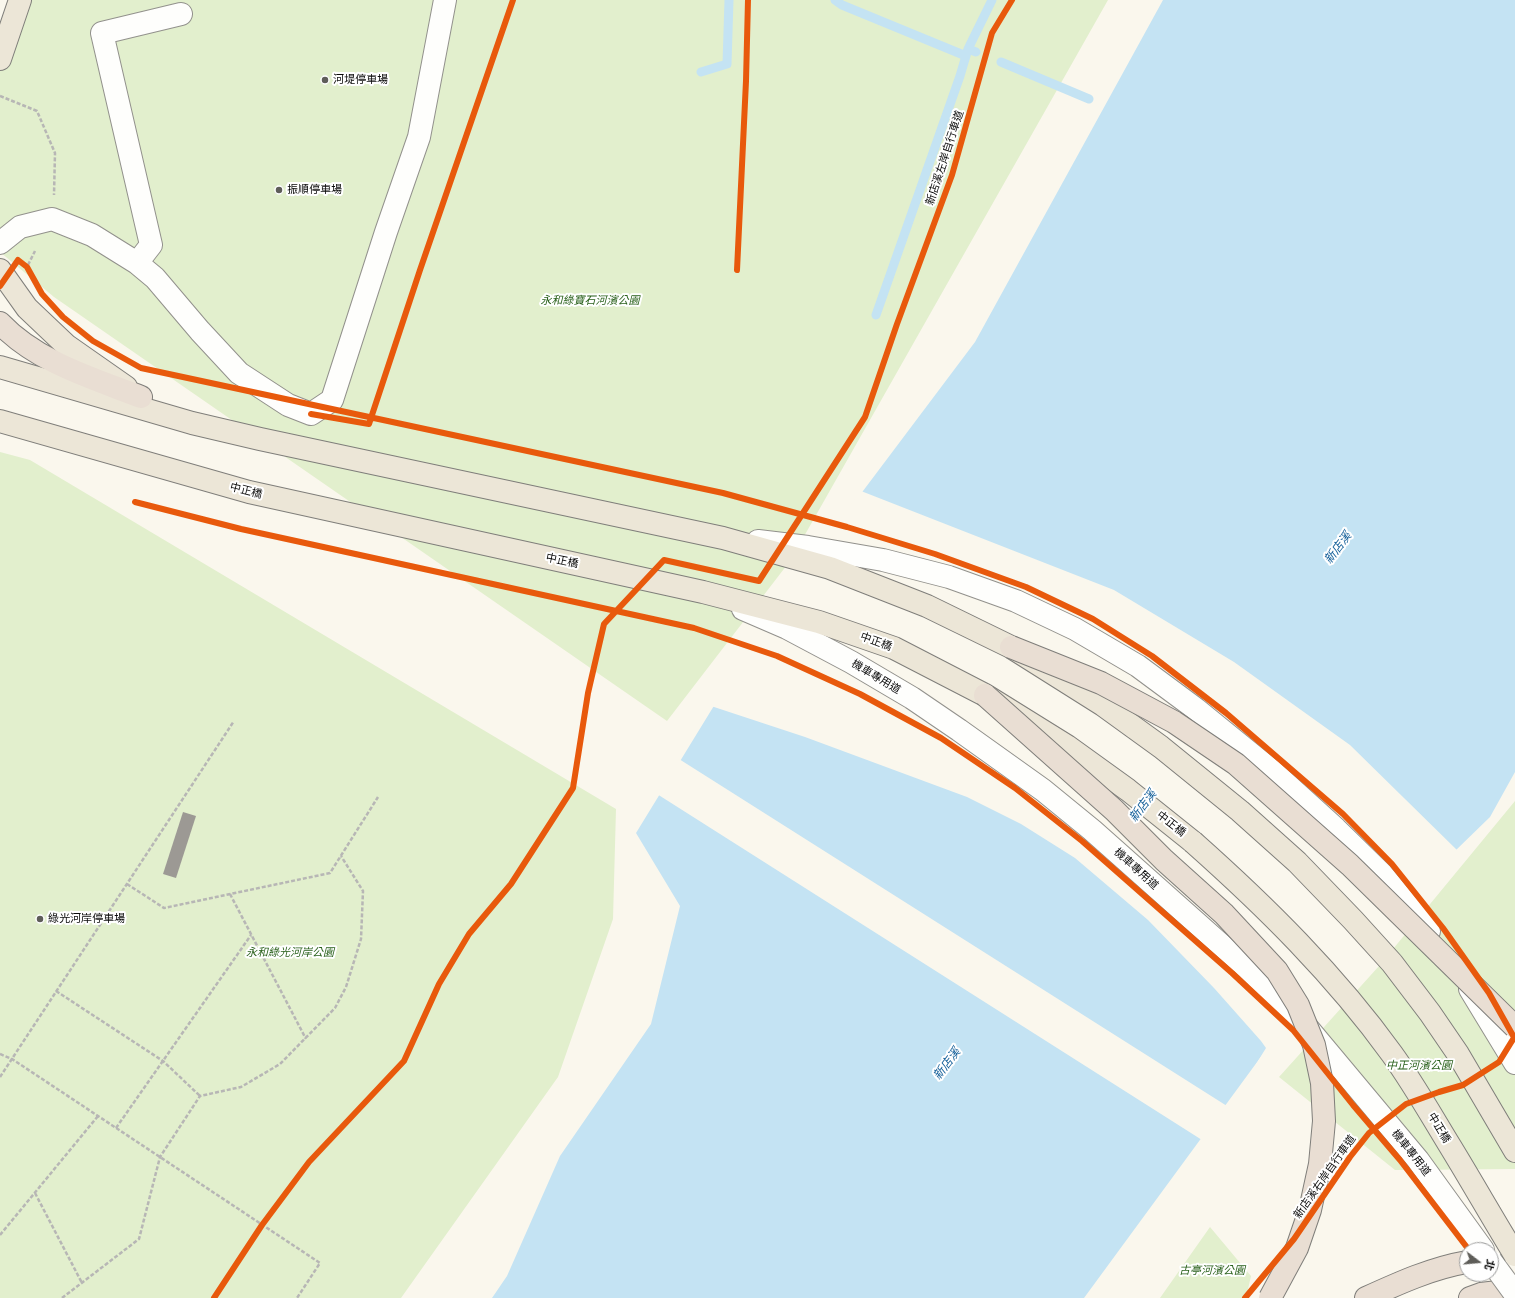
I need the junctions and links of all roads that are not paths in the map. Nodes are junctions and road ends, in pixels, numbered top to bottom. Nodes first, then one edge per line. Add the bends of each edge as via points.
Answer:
1 (20, 0) edge
2 (445, 0) edge
3 (181, 14) dead end
4 (0, 59) edge
5 (0, 243) edge
6 (136, 263) junction
7 (0, 270) edge
8 (0, 323) edge
9 (0, 367) edge
10 (141, 397) junction
11 (0, 421) edge
12 (260, 439) junction
13 (723, 538) junction
14 (703, 592) junction
15 (1011, 647) junction
16 (985, 695) junction
17 (1515, 1027) edge
18 (1515, 1063) edge
19 (1515, 1151) edge
20 (1477, 1242) edge
21 (1515, 1255) edge
22 (1499, 1256) edge
23 (1459, 1263) edge
24 (1499, 1271) edge
25 (1515, 1290) edge
26 (1515, 1294) edge
27 (1270, 1298) edge
28 (1366, 1298) edge
29 (1470, 1298) edge

1 - 4 main road
2 - 6 lane via 419,137 332,400 311,414 288,405 239,373 155,278
3 - 6 lane via 102,33 151,245
5 - 6 lane via 20,227 52,219 92,236
7 - 10 main road via 27,308 66,345
8 - 10 highway via 10,334 58,365
9 - 12 main road via 192,423
10 - 12 main road
11 - 14 main road, 中正橋 via 249,492
12 - 13 main road
13 - 15 main road via 830,568 927,606
13 - 18 lane, bridge via 815,548 883,560 949,577 1016,601 1075,629 1138,666 1271,770 1381,874 1429,931 1456,969
14 - 16 main road, 中正橋 via 818,622 894,648
14 - 20 lane, 機車專用道, bridge via 787,628 912,698 1044,790 1092,830 1246,967 1306,1026 1418,1160
15 - 17 highway, bridge via 1101,683 1174,722 1236,764 1350,865
15 - 19 main road, bridge via 1104,705 1161,747 1240,811 1297,862 1392,962 1458,1054
16 - 21 main road, 中正橋, bridge via 1067,746 1128,790 1193,842 1244,888 1295,940 1346,996 1391,1053 1415,1088
16 - 27 highway, bridge via 1114,810 1224,914 1277,971 1298,1005 1314,1045 1322,1083 1324,1121 1320,1164 1310,1210 1297,1248
21 - 22 highway
23 - 28 highway via 1408,1279
24 - 26 lane, bridge
25 - 29 highway via 1481,1294

